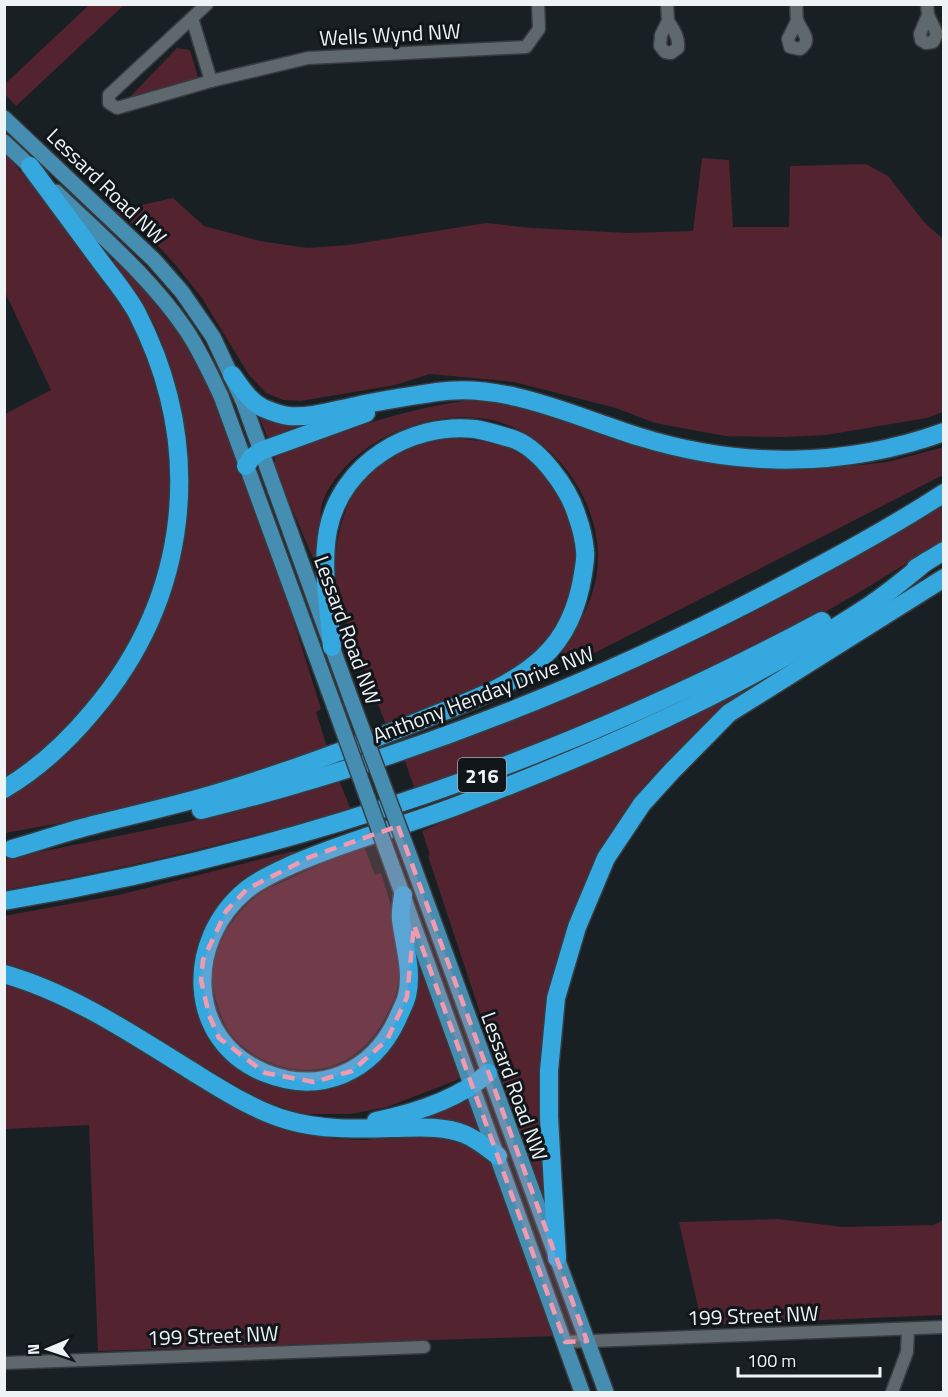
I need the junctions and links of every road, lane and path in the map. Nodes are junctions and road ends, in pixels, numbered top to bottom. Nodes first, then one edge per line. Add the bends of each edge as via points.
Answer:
1 (207, 4) edge
2 (538, 4) edge
3 (667, 4) edge
4 (796, 4) edge
5 (192, 18) junction
6 (668, 21) dead end
7 (797, 21) dead end
8 (211, 81) junction
9 (4, 118) edge
10 (4, 142) edge
11 (30, 166) junction
12 (232, 375) junction
13 (413, 397) junction
14 (944, 432) edge
15 (261, 451) junction
16 (246, 466) junction
17 (944, 493) edge
18 (944, 551) edge
19 (927, 561) junction
20 (944, 578) edge
21 (332, 647) junction
22 (4, 789) edge
23 (8, 850) edge
24 (403, 895) junction
25 (4, 901) edge
26 (4, 974) edge
27 (488, 1073) junction
28 (473, 1086) junction
29 (336, 1127) junction
30 (498, 1156) junction
31 (557, 1258) junction
32 (944, 1327) edge
33 (908, 1329) junction
34 (587, 1341) junction
35 (565, 1342) junction
36 (424, 1347) dead end
37 (4, 1363) edge
38 (582, 1392) edge
39 (606, 1392) edge
40 (892, 1392) edge

1 - 5 street, Wells Wynd NW
2 - 8 street, Wells Wynd NW via 539,29 526,47 308,58
3 - 6 street
4 - 7 street
5 - 8 street
5 - 8 street, Wells Wynd NW via 109,96 108,103 117,108
9 - 12 main road, Lessard Road NW via 168,275 213,337
10 - 11 main road, Lessard Road NW
11 - 16 main road, Lessard Road NW via 141,275 184,327 221,396
11 - 22 highway via 126,296 146,333 171,410 179,490 168,568 149,626 134,653 108,693 52,755
12 - 13 highway via 255,403 290,416
12 - 15 main road, Lessard Road NW
13 - 14 highway via 454,390 511,396 670,445 752,459 838,458 878,452
13 - 15 highway
15 - 16 highway
15 - 21 main road, Lessard Road NW
16 - 24 main road, Lessard Road NW, bridge
17 - 23 highway, Anthony Henday Drive NW / 216 via 835,558 714,621 516,710 259,795
18 - 19 highway, 216
19 - 24 highway via 864,610 778,661 662,719 456,806 310,857 247,889 226,911 210,938 203,960 203,994 219,1038 250,1066 284,1079 314,1082 352,1071 387,1040 407,997
19 - 25 highway, 216 via 847,608 693,687 569,742 474,778 254,848 127,878
20 - 31 highway via 729,713 642,804 606,858 577,927 556,998 549,1117
21 - 23 highway via 325,574 328,528 351,479 372,460 411,437 477,429 516,440 547,464 574,507 586,554 580,597 572,618 544,656 523,674 442,712 292,768 218,793
21 - 27 main road, Lessard Road NW, bridge
24 - 28 main road, Lessard Road NW
26 - 29 highway via 51,991 112,1023 263,1111 300,1124
27 - 28 highway
27 - 31 main road, Lessard Road NW
28 - 29 highway via 410,1112
28 - 30 main road, Lessard Road NW
29 - 30 highway via 443,1129 463,1133
30 - 35 main road, Lessard Road NW
31 - 34 main road, Lessard Road NW
32 - 33 street, 199 Street NW
33 - 34 street, 199 Street NW
33 - 40 street via 908,1352
34 - 35 street, 199 Street NW
34 - 39 main road, Lessard Road NW
35 - 38 main road, Lessard Road NW
36 - 37 street, 199 Street NW

